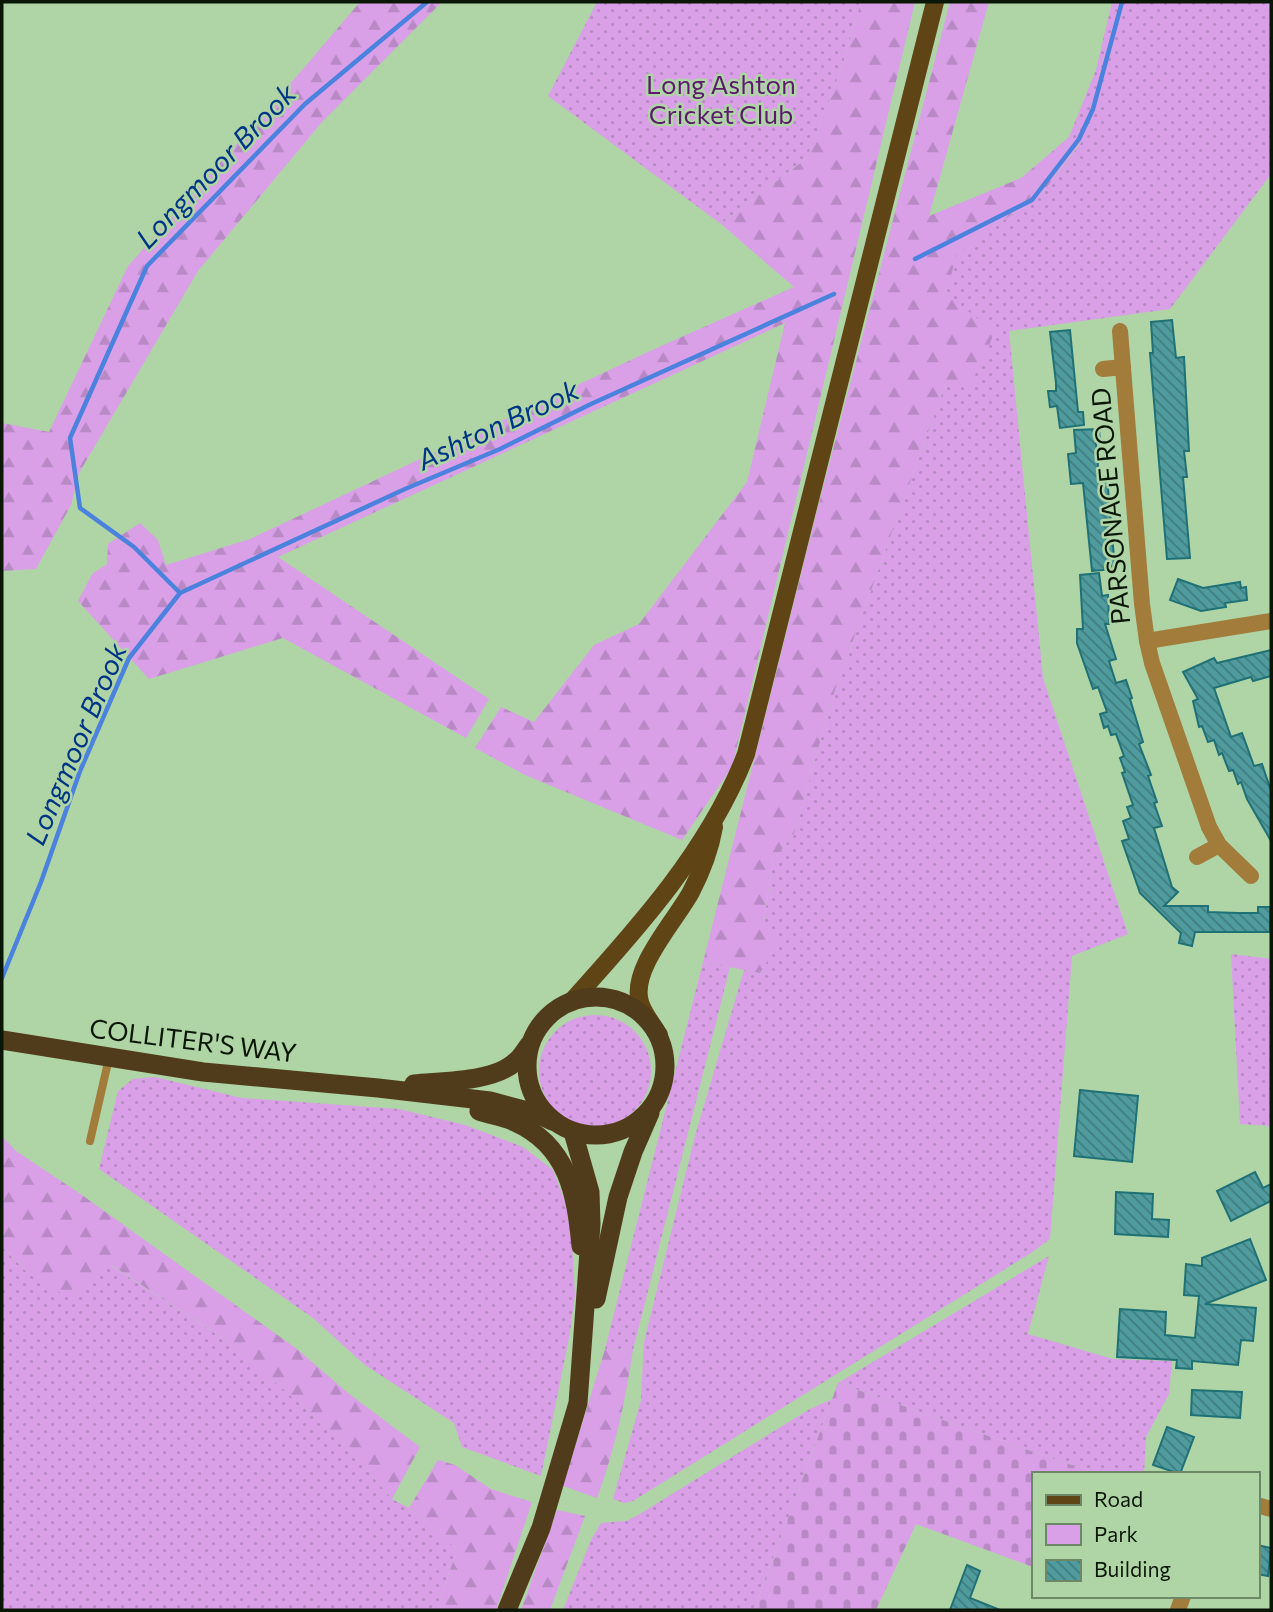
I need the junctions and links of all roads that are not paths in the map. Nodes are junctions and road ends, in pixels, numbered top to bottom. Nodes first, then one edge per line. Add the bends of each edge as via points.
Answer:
1 (935, 2) edge
2 (1120, 331) dead end
3 (1123, 367) junction
4 (1103, 369) dead end
5 (1271, 621) edge
6 (1147, 641) junction
7 (716, 820) junction
8 (1219, 845) junction
9 (1197, 857) dead end
10 (1251, 876) dead end
11 (572, 1001) junction
12 (659, 1035) junction
13 (3, 1040) edge
14 (530, 1045) junction
15 (109, 1058) junction
16 (378, 1088) junction
17 (652, 1109) junction
18 (552, 1121) junction
19 (573, 1132) junction
20 (90, 1141) dead end
21 (584, 1338) junction
22 (507, 1610) edge

1 - 7 main road via 746,754
2 - 3 street, PARSONAGE ROAD
3 - 4 street, PARSONAGE ROAD
3 - 6 street, PARSONAGE ROAD
5 - 6 street, PARSONAGE ROAD
6 - 8 street, PARSONAGE ROAD
7 - 11 main road via 635,929
7 - 12 main road via 710,851 691,892 644,968 639,984 640,1002
8 - 9 street
8 - 10 street, PARSONAGE ROAD
11 - 12 highway via 597,996 622,1001 643,1015
11 - 14 highway via 539,1026
12 - 17 highway via 666,1073
13 - 15 highway, COLLITER'S WAY
14 - 16 highway, COLLITER'S WAY via 515,1063 485,1076
14 - 18 highway via 526,1065 529,1087
15 - 16 highway, COLLITER'S WAY
15 - 20 lane
16 - 18 highway, COLLITER'S WAY via 490,1101
16 - 21 highway via 515,1122 546,1142 565,1167 574,1197
17 - 19 highway via 636,1124 616,1133 594,1136
17 - 21 highway via 618,1196
18 - 19 highway
19 - 21 highway via 590,1192
21 - 22 highway via 578,1403 541,1528

